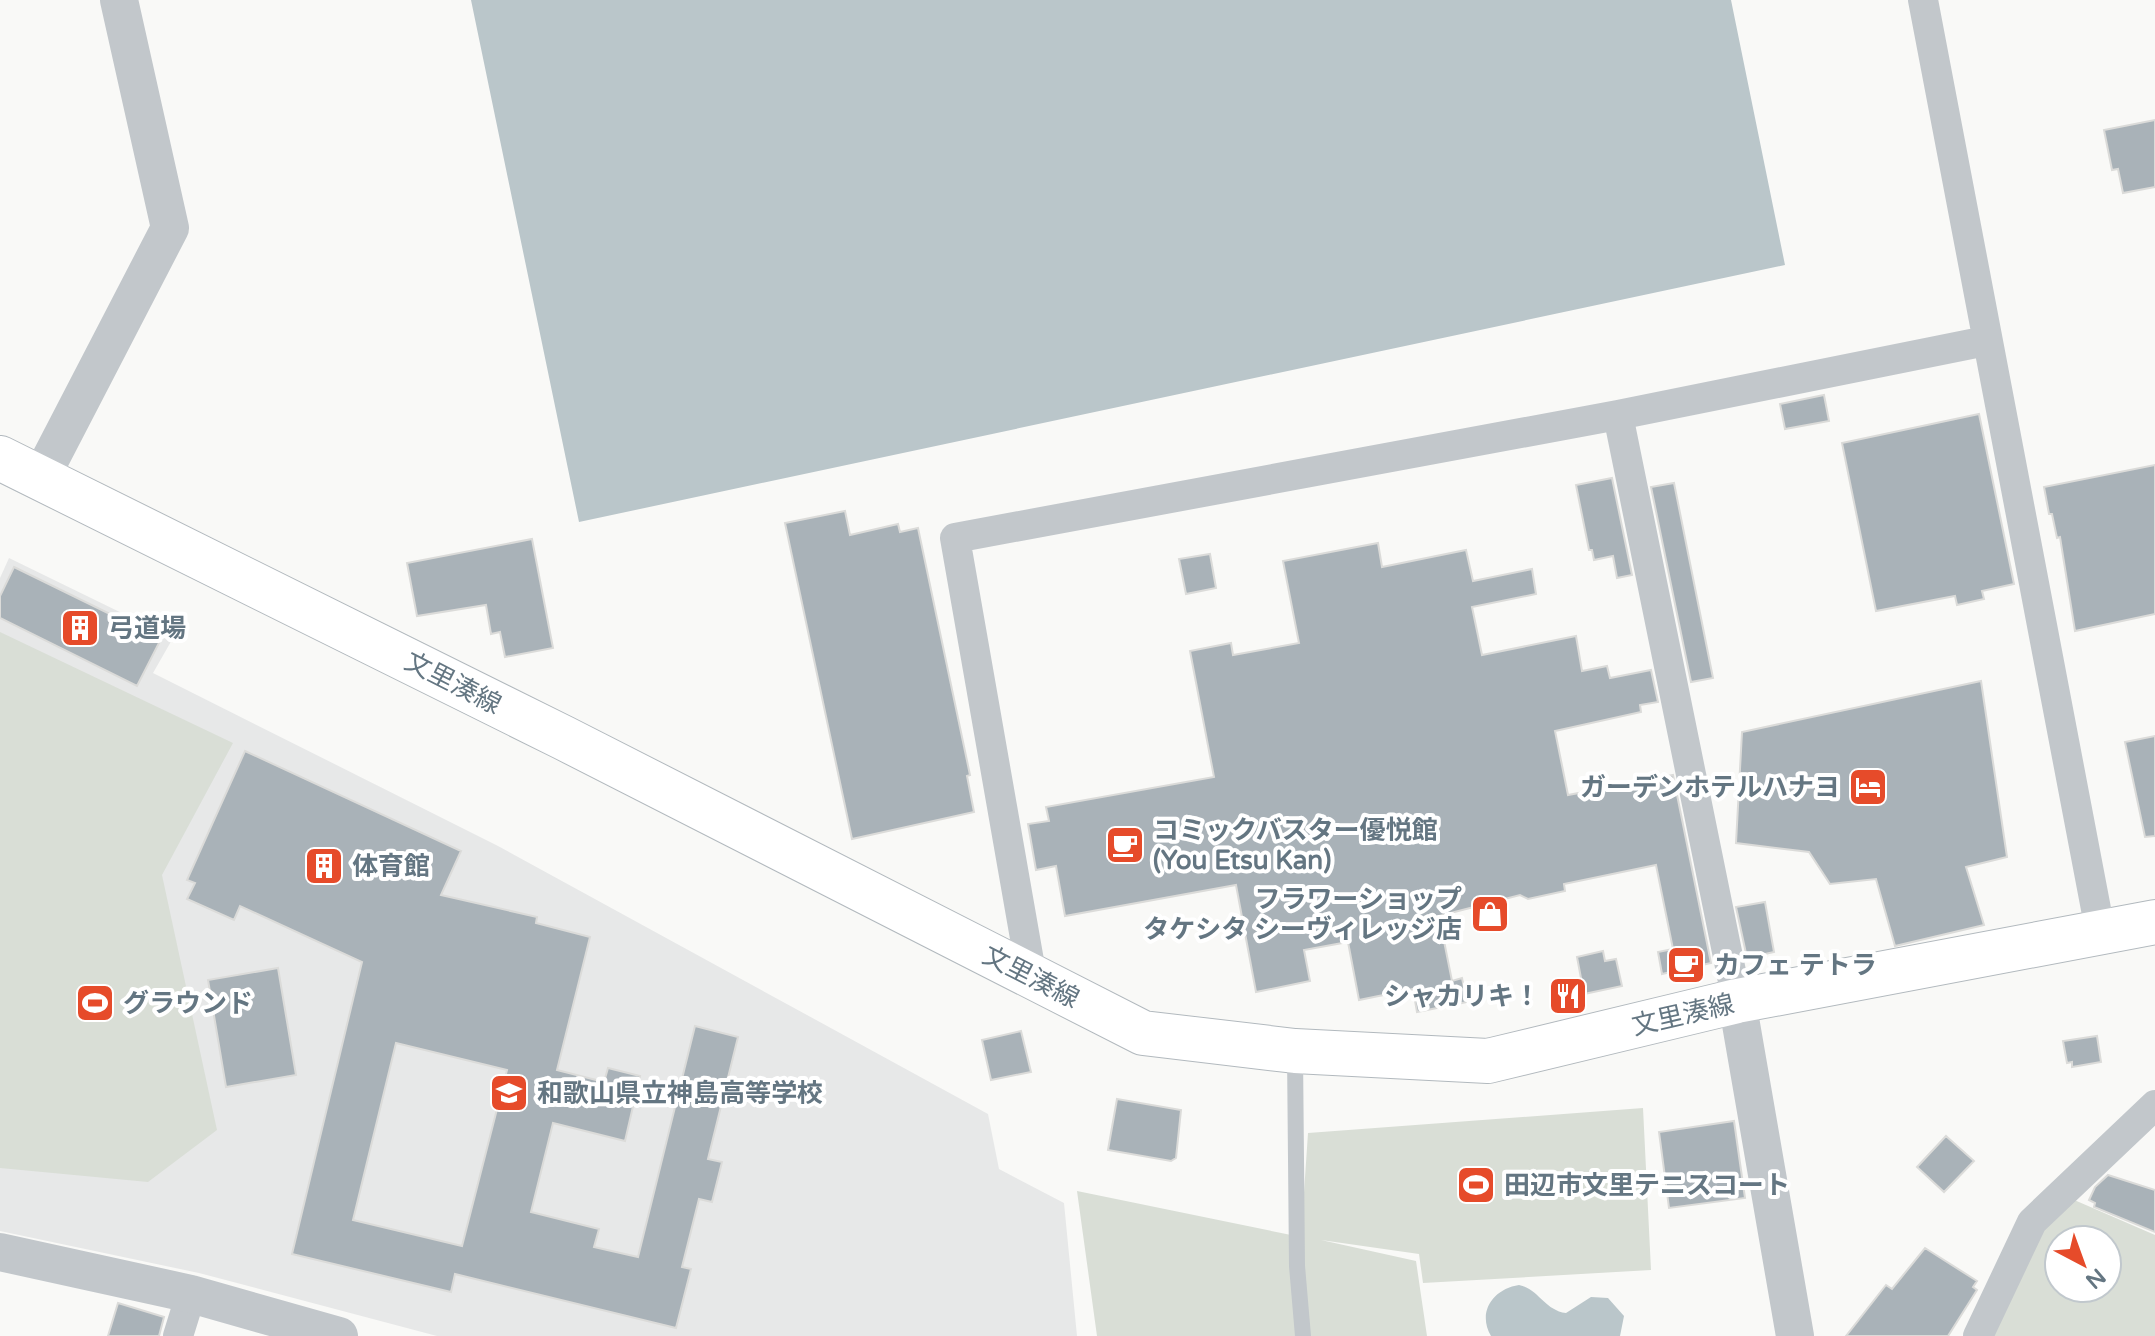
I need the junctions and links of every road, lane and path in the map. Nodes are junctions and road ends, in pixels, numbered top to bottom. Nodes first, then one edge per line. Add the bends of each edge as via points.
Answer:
1 (119, 0) edge
2 (1923, 0) edge
3 (1986, 341) junction
4 (1618, 415) junction
5 (0, 458) edge
6 (41, 477) junction
7 (2155, 922) edge
8 (2100, 930) junction
9 (1032, 978) junction
10 (1737, 1001) junction
11 (1295, 1051) junction
12 (2155, 1105) edge
13 (0, 1252) edge
14 (191, 1294) junction
15 (178, 1336) edge
16 (339, 1336) edge
17 (1303, 1336) edge
18 (1795, 1336) edge
19 (1978, 1336) edge

1 - 6 street via 170,228
2 - 3 street
3 - 4 street
3 - 8 street
4 - 9 street via 955,538
4 - 10 street
5 - 6 main road, 文里湊線
6 - 9 main road, 文里湊線
7 - 8 main road, 文里湊線
8 - 10 main road, 文里湊線
9 - 11 main road, 文里湊線 via 1143,1033
10 - 11 main road, 文里湊線 via 1488,1061
10 - 18 street
11 - 17 lane via 1297,1266
12 - 19 street via 2032,1222
13 - 14 street
14 - 15 street
14 - 16 street

